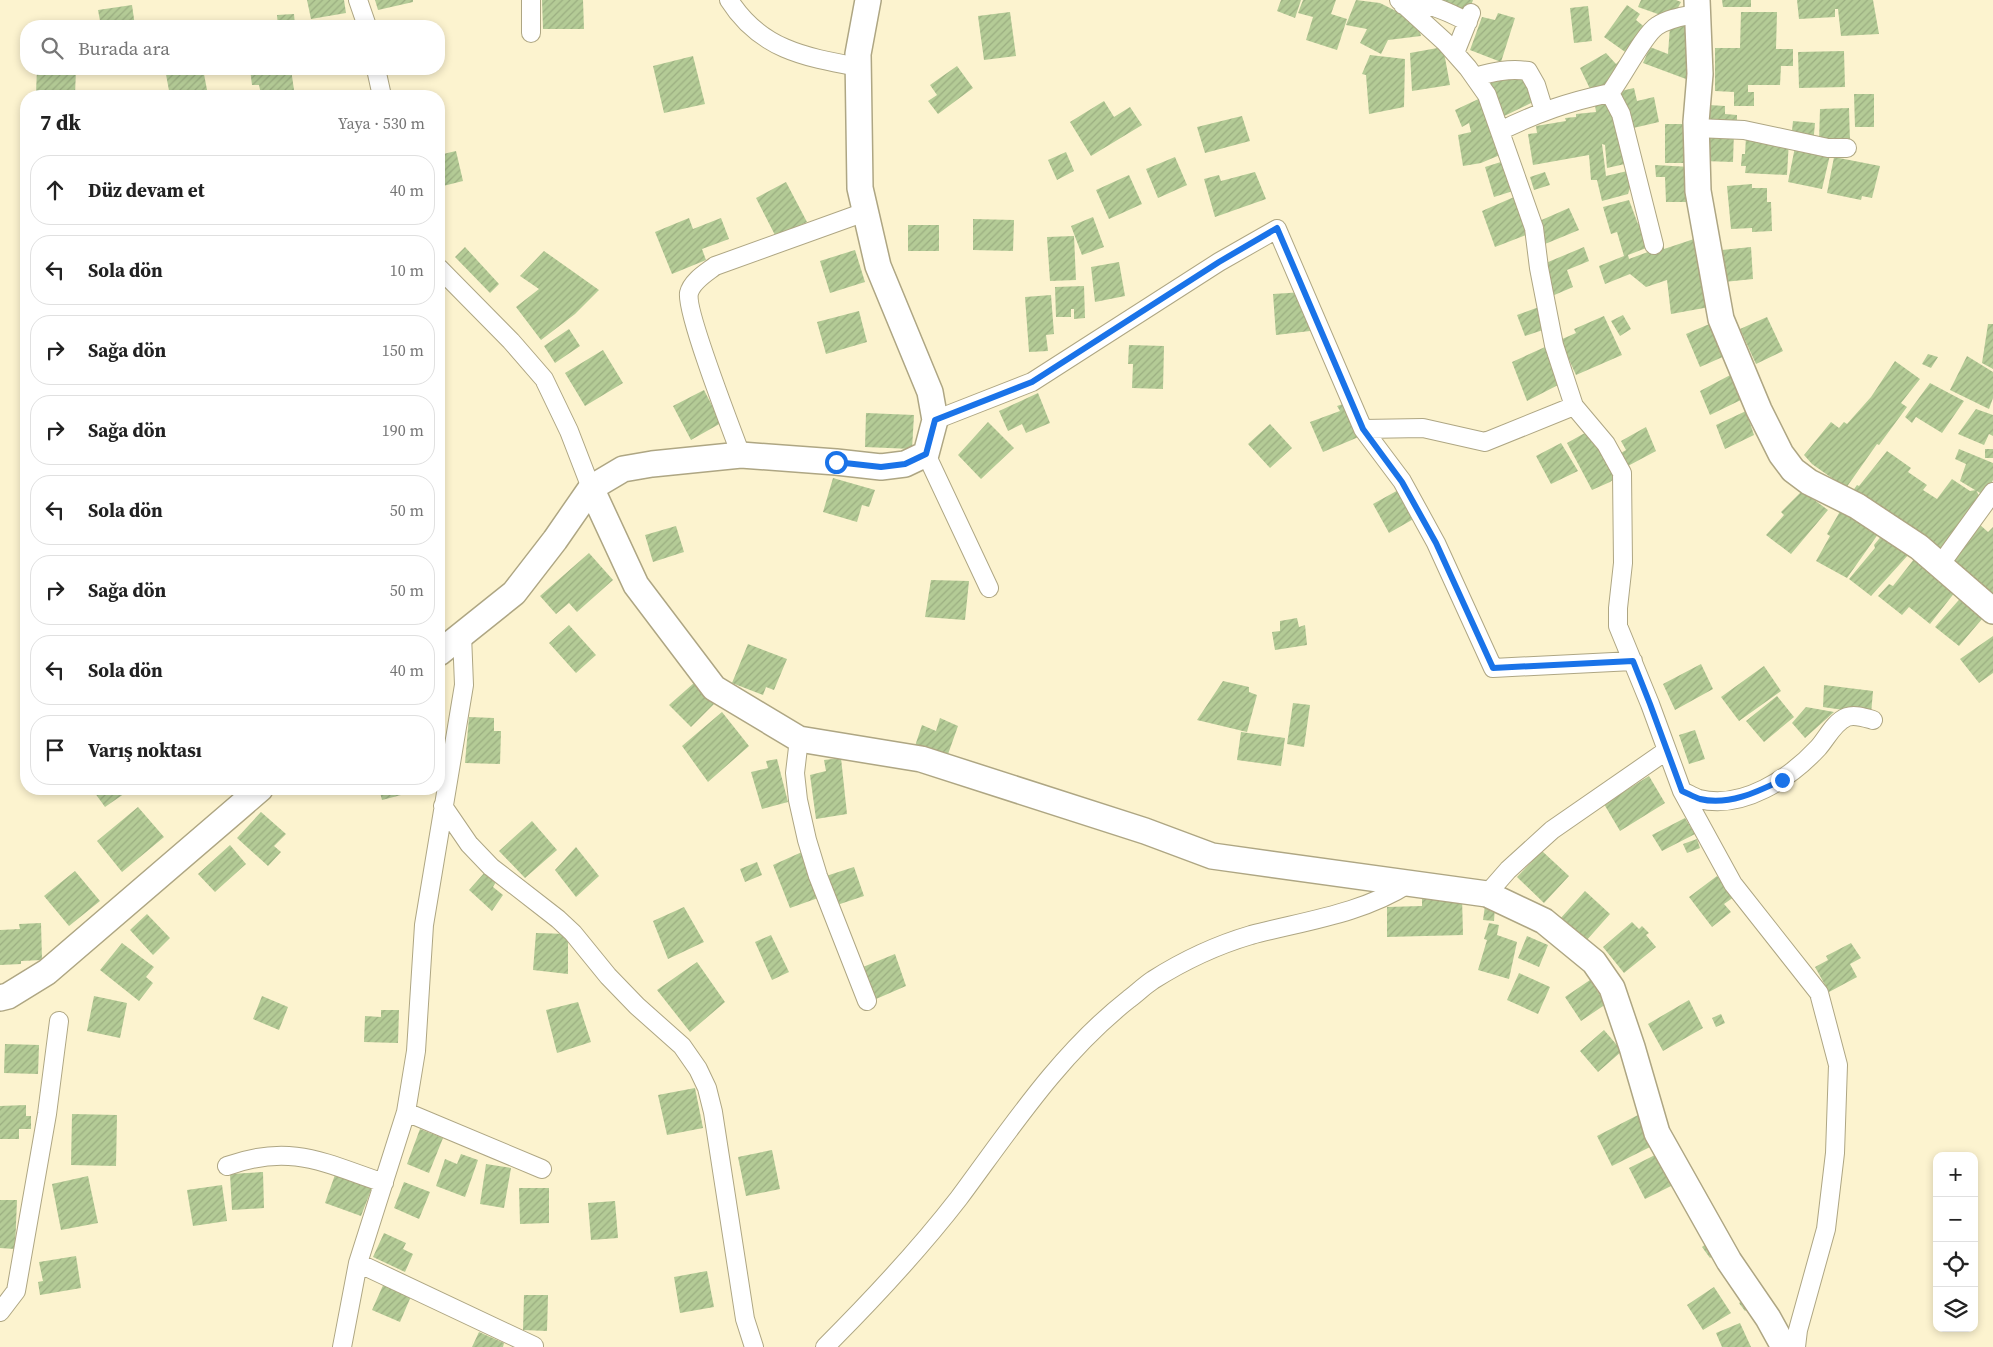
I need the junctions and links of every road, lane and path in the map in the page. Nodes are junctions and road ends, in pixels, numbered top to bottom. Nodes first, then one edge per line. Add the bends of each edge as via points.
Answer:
1 (358, 0) edge
2 (531, 0) edge
3 (729, 0) edge
4 (868, 0) edge
5 (1401, 2) edge
6 (1698, 7) edge
7 (363, 20) edge
8 (531, 33) dead end
9 (1455, 53) junction
10 (858, 67) junction
11 (377, 75) edge
12 (1475, 77) junction
13 (381, 90) edge
14 (1610, 93) junction
15 (1544, 111) junction
16 (1696, 128) junction
17 (1500, 131) junction
18 (1847, 148) dead end
19 (866, 212) junction
20 (1654, 245) dead end
21 (445, 274) edge
22 (1574, 406) junction
23 (935, 420) junction
24 (1363, 429) junction
25 (926, 454) junction
26 (741, 455) junction
27 (591, 488) junction
28 (1993, 492) edge
29 (1940, 565) junction
30 (988, 588) dead end
31 (1993, 611) edge
32 (462, 635) junction
33 (445, 649) edge
34 (1633, 661) junction
35 (1873, 720) dead end
36 (799, 739) junction
37 (1666, 750) junction
38 (1682, 791) junction
39 (445, 794) edge
40 (253, 795) edge
41 (445, 795) edge
42 (443, 806) junction
43 (1408, 884) junction
44 (1487, 894) junction
45 (0, 998) edge
46 (867, 1001) dead end
47 (59, 1021) dead end
48 (406, 1112) junction
49 (227, 1166) dead end
50 (542, 1169) dead end
51 (384, 1183) junction
52 (358, 1263) junction
53 (0, 1312) edge
54 (534, 1346) edge
55 (342, 1347) edge
56 (754, 1347) edge
57 (825, 1347) edge
58 (1784, 1347) edge
59 (1796, 1347) edge

1 - 7 street
2 - 8 street
3 - 10 street via 762,38 784,50
4 - 10 street
5 - 9 street
5 - 9 street via 1421,3 1470,17
6 - 14 street via 1656,26
6 - 16 street via 1700,74
9 - 12 street
10 - 19 street via 860,188
11 - 13 street
12 - 15 street via 1501,70 1528,71
12 - 17 street via 1487,95
14 - 15 street
14 - 20 street via 1621,114
15 - 17 street
16 - 18 street via 1744,130 1828,148
16 - 29 street via 1698,191 1721,319 1781,454 1793,470 1809,482 1857,506 1919,547
17 - 22 street via 1534,228 1554,345
19 - 23 street via 878,266 930,392
19 - 26 street via 715,266 697,280 688,294 692,318
21 - 27 street via 512,341 544,379
22 - 24 street via 1485,442 1423,428
22 - 34 street via 1606,444 1622,473 1623,563 1618,626
23 - 24 street via 1032,382 1277,228
23 - 25 street
24 - 34 street via 1402,482 1436,543 1493,668
25 - 26 street via 905,464 881,467
25 - 30 street
26 - 27 street via 623,469
27 - 32 street via 514,593
27 - 36 street via 636,585 714,688
28 - 29 street
29 - 31 street
32 - 33 street
32 - 39 street via 464,685
34 - 37 street
35 - 38 street via 1847,717 1834,726 1818,748 1782,780 1755,794 1723,800 1700,799
36 - 43 street via 921,759 1145,831 1212,856
36 - 46 street via 795,773 807,840
37 - 38 street
37 - 44 street via 1552,830
38 - 59 street via 1733,884 1819,993 1838,1064 1835,1154 1826,1230
40 - 45 street via 46,972
41 - 42 street
42 - 48 street via 424,925 416,1050
42 - 56 street via 469,844 491,867 558,919 631,1000 682,1046 698,1069 713,1112 745,1319
43 - 44 street
43 - 57 street via 1360,907 1205,951 1152,980 1106,1017 1066,1058 1027,1104 957,1200 884,1288
44 - 58 street via 1544,921 1594,962 1612,988 1657,1132 1729,1261
47 - 53 street via 47,1114 16,1290
48 - 50 street
48 - 51 street
49 - 51 street via 263,1156 295,1155
51 - 52 street
52 - 54 street
52 - 55 street

